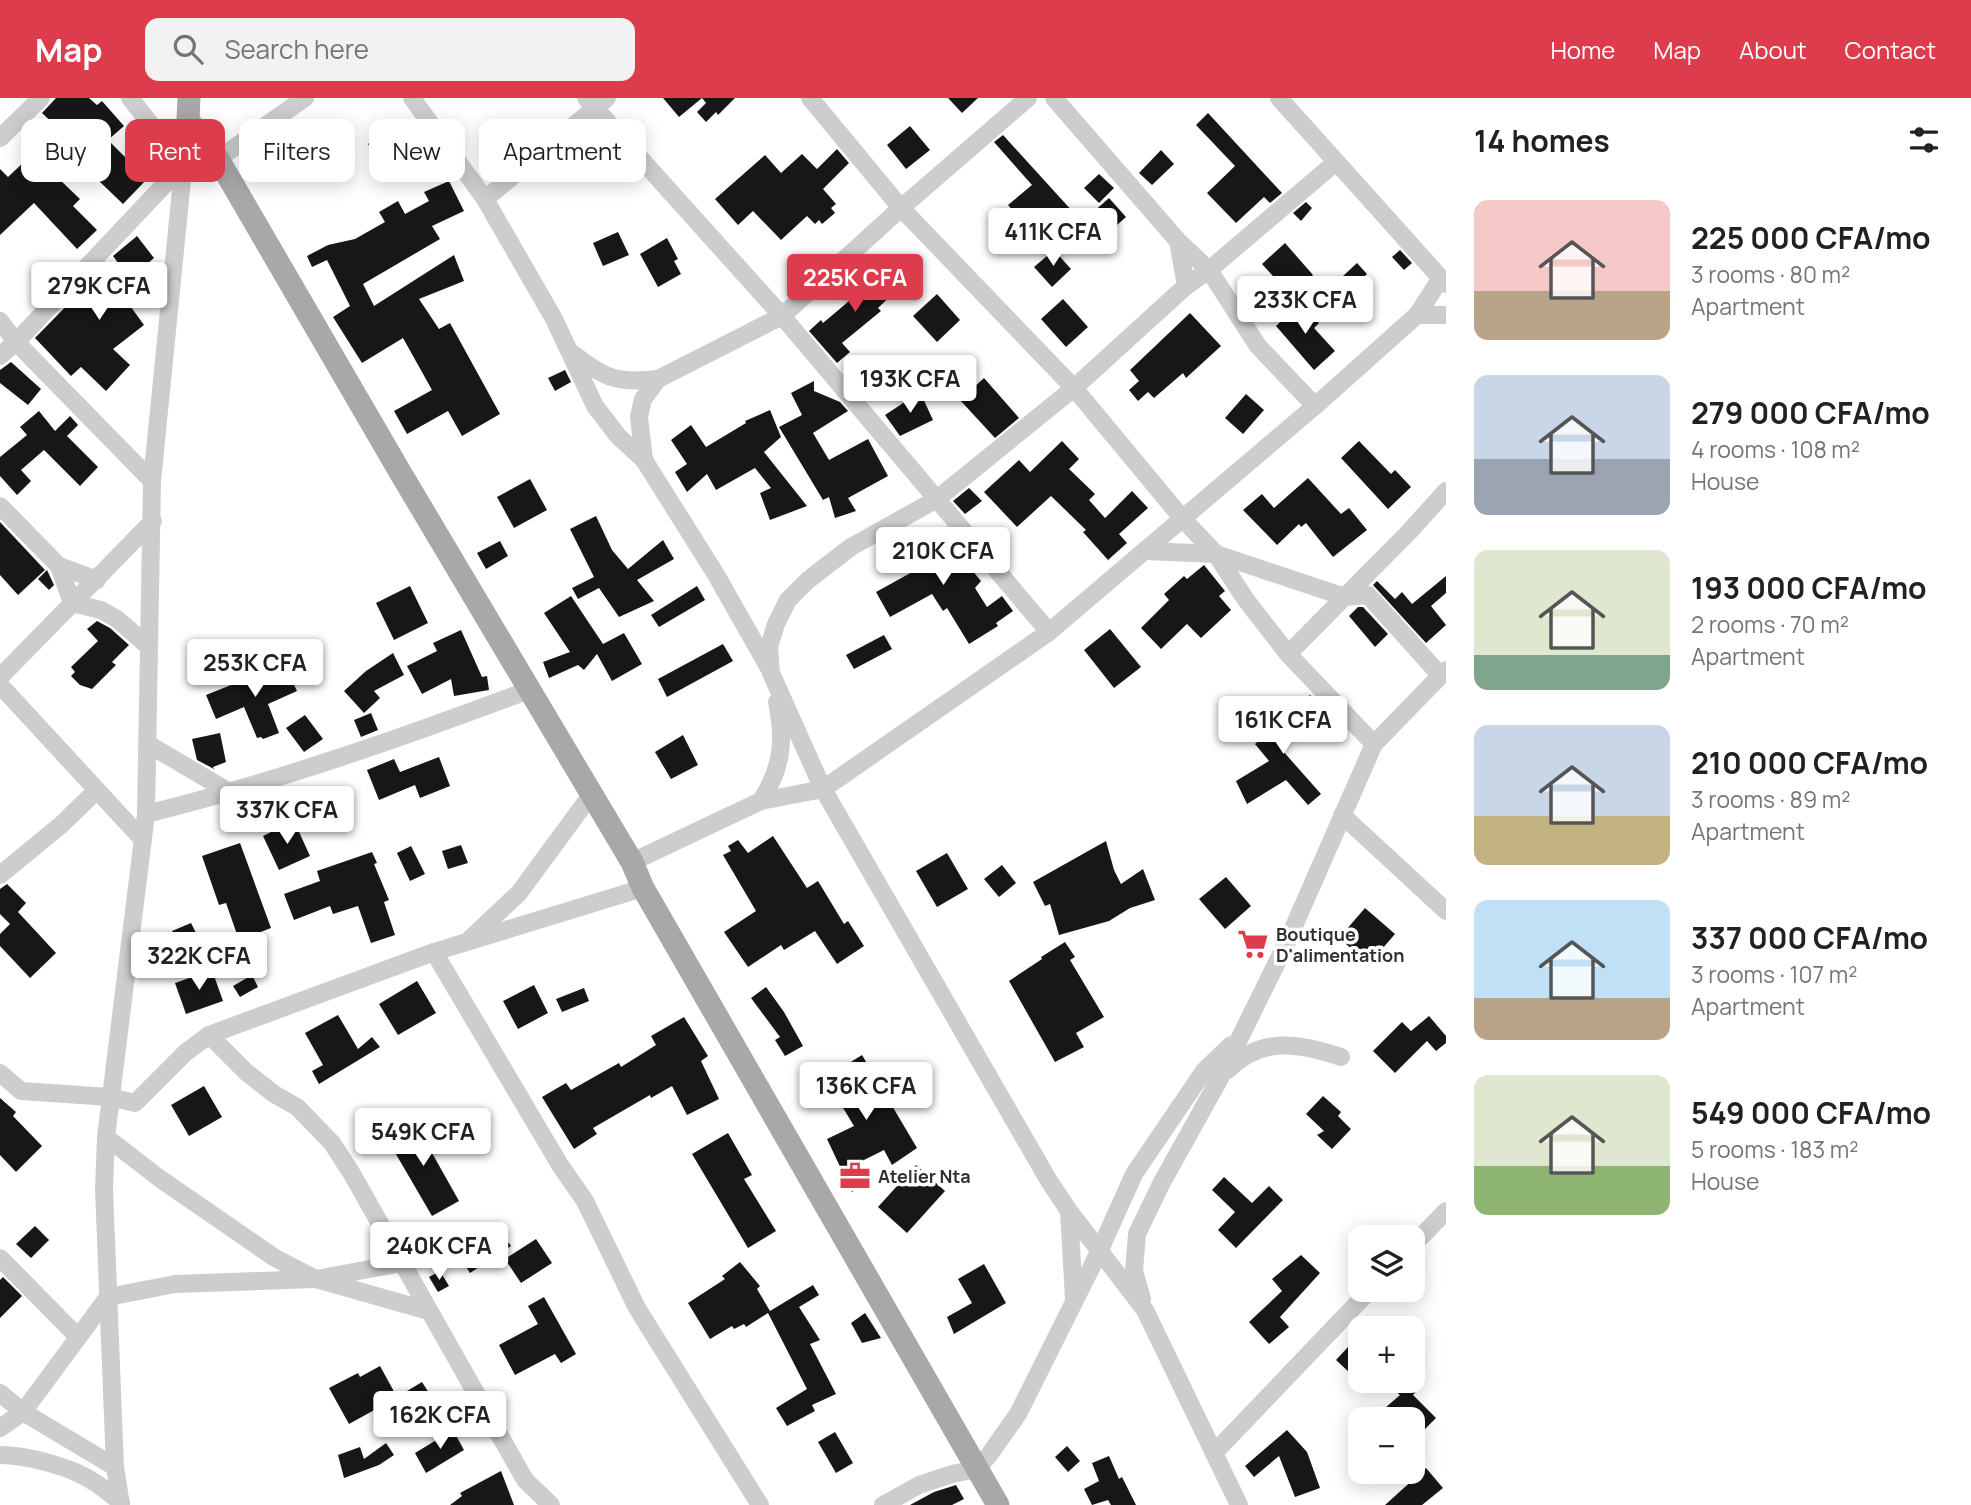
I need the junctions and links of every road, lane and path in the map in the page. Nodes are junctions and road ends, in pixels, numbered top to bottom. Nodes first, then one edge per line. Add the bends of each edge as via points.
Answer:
1 (41, 98) edge
2 (130, 98) edge
3 (305, 98) edge
4 (412, 98) edge
5 (810, 98) edge
6 (1028, 98) edge
7 (1054, 98) edge
8 (1279, 98) edge
9 (596, 101) edge
10 (147, 119) edge
11 (0, 138) edge
12 (225, 154) edge
13 (1336, 162) junction
14 (225, 171) edge
15 (167, 182) edge
16 (181, 182) edge
17 (485, 199) junction
18 (901, 208) junction
19 (1178, 241) junction
20 (1209, 270) junction
21 (1444, 281) edge
22 (1186, 286) junction
23 (1417, 315) junction
24 (1446, 315) edge
25 (782, 316) junction
26 (0, 321) edge
27 (16, 342) junction
28 (568, 350) junction
29 (0, 356) edge
30 (658, 379) junction
31 (1074, 388) junction
32 (1315, 406) junction
33 (644, 460) junction
34 (152, 481) junction
35 (1446, 491) edge
36 (937, 499) junction
37 (0, 506) edge
38 (1182, 518) junction
39 (153, 522) junction
40 (1146, 551) junction
41 (1216, 554) junction
42 (59, 566) junction
43 (97, 580) junction
44 (1345, 597) junction
45 (72, 603) junction
46 (1049, 632) junction
47 (148, 646) junction
48 (1288, 654) junction
49 (1443, 672) edge
50 (771, 673) junction
51 (0, 677) edge
52 (0, 685) edge
53 (530, 690) junction
54 (148, 744) junction
55 (1374, 744) junction
56 (823, 789) junction
57 (96, 790) junction
58 (231, 793) junction
59 (591, 794) junction
60 (761, 802) junction
61 (146, 814) junction
62 (1342, 815) junction
63 (143, 841) junction
64 (632, 862) junction
65 (0, 875) edge
66 (643, 888) junction
67 (1446, 911) edge
68 (467, 942) junction
69 (434, 951) junction
70 (209, 1035) junction
71 (1239, 1037) junction
72 (1341, 1058) dead end
73 (0, 1073) edge
74 (1220, 1078) junction
75 (110, 1097) junction
76 (106, 1137) junction
77 (1446, 1211) edge
78 (1069, 1212) junction
79 (1425, 1233) edge
80 (1099, 1252) junction
81 (0, 1258) edge
82 (402, 1263) junction
83 (316, 1279) junction
84 (108, 1297) junction
85 (1074, 1301) junction
86 (1359, 1302) edge
87 (1145, 1310) junction
88 (429, 1311) junction
89 (78, 1337) junction
90 (0, 1393) edge
91 (23, 1412) junction
92 (0, 1428) edge
93 (1214, 1453) junction
94 (0, 1455) edge
95 (115, 1467) junction
96 (977, 1469) junction
97 (525, 1480) junction
98 (121, 1504) edge
99 (530, 1505) edge
100 (551, 1505) edge
101 (760, 1505) edge
102 (883, 1505) edge
103 (998, 1505) edge
104 (1239, 1505) edge

1 - 11 street
2 - 10 street
3 - 12 street
4 - 17 street
5 - 18 street
6 - 18 street
7 - 19 street
8 - 13 street
9 - 17 street
9 - 25 street
13 - 20 street
13 - 21 street
14 - 53 main road
15 - 27 street
16 - 34 street
17 - 28 street
18 - 25 street
18 - 31 street
19 - 20 street
19 - 22 street
20 - 22 street
20 - 32 street via 1258,346
21 - 23 street
22 - 31 street
23 - 24 street
23 - 32 street
25 - 30 street
25 - 36 street
26 - 27 street
27 - 29 street
27 - 34 street
28 - 30 street via 611,378
28 - 33 street via 595,406
30 - 33 street via 643,399 639,417
31 - 36 street
31 - 38 street
32 - 38 street
33 - 50 street
34 - 39 street
35 - 44 street
36 - 46 street
36 - 50 street via 851,547 808,580 789,600 776,624 769,648
37 - 42 street
38 - 40 street
38 - 41 street
39 - 43 street
39 - 47 street
40 - 41 street
40 - 46 street
41 - 44 street
41 - 48 street
42 - 43 street
42 - 45 street
43 - 45 street
44 - 48 street
44 - 49 street via 1368,595
45 - 47 street via 109,614
45 - 51 street
46 - 56 street
47 - 54 street
48 - 55 street
49 - 55 street
50 - 56 street
50 - 60 street via 781,724 781,754 775,779
52 - 57 street
53 - 58 street
53 - 59 main road
54 - 58 street
54 - 61 street
55 - 62 street
56 - 60 street
56 - 78 street
57 - 63 street
57 - 65 street
58 - 61 street
59 - 64 main road
59 - 68 street via 519,893
60 - 64 street
61 - 63 street
62 - 67 street
62 - 71 street via 1287,942
63 - 75 street
64 - 66 main road
66 - 68 street
66 - 96 main road
68 - 69 street
69 - 70 street
69 - 101 street via 585,1201 637,1308
70 - 75 street via 135,1103
70 - 82 street via 256,1080 297,1107 332,1143
71 - 74 street
71 - 80 street via 1204,1072 1133,1174
72 - 74 street via 1298,1045 1274,1046 1247,1053
73 - 75 street via 21,1091
74 - 87 street via 1138,1234 1134,1271
75 - 76 street
76 - 83 street via 275,1258
76 - 84 street
77 - 79 street
78 - 80 street
78 - 85 street
80 - 85 street
80 - 87 street
81 - 89 street
82 - 83 street
82 - 88 street
83 - 84 street via 175,1284
83 - 88 street
84 - 89 street
84 - 95 street
85 - 96 street via 1017,1414
86 - 93 street
87 - 93 street
88 - 97 street
89 - 91 street
90 - 91 street
91 - 92 street
91 - 95 street
93 - 104 street
94 - 98 street via 71,1472 93,1481
95 - 98 street
96 - 102 street via 919,1485
96 - 103 main road
97 - 99 street
97 - 100 street

